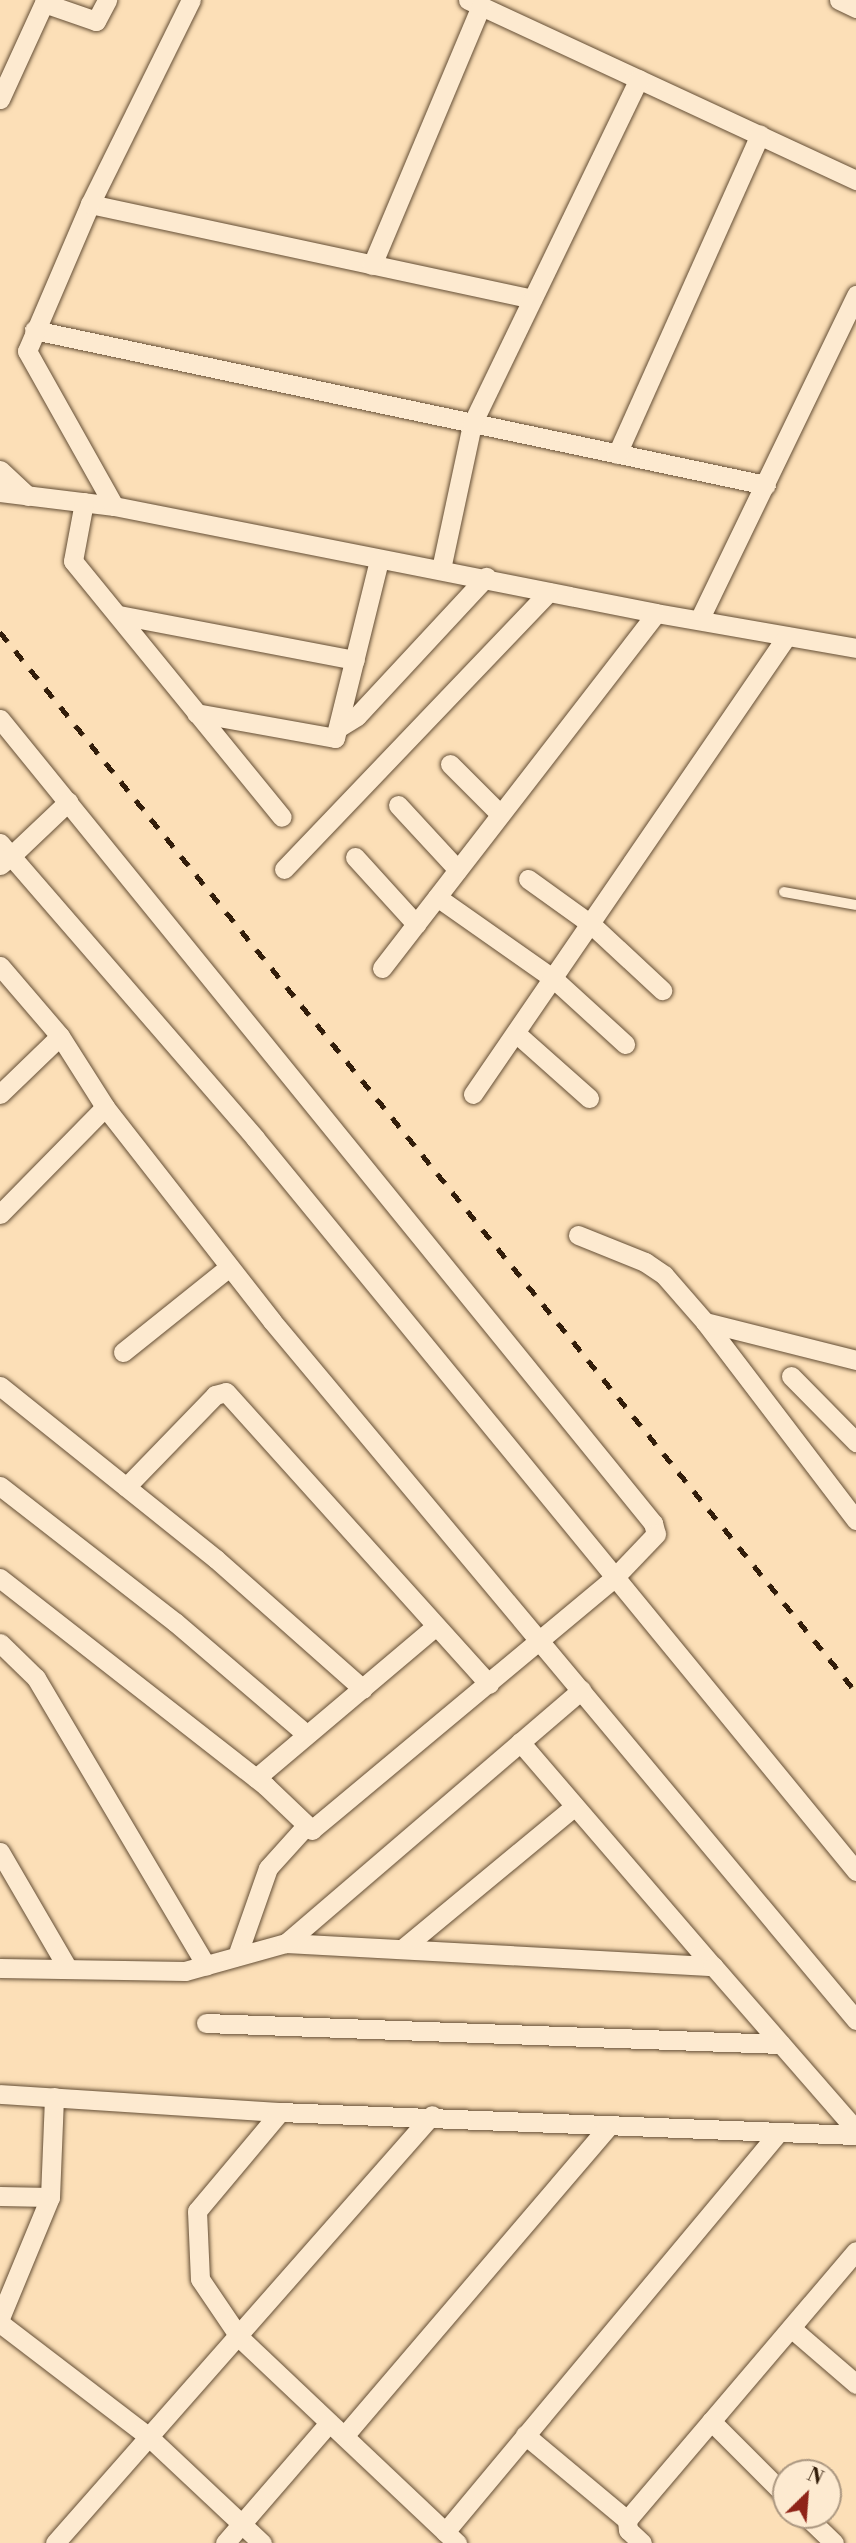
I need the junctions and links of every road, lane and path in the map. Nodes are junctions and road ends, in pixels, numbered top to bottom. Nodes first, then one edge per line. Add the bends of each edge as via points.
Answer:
1 (107, 0) edge
2 (191, 0) edge
3 (839, 0) edge
4 (474, 3) edge
5 (856, 8) edge
6 (639, 79) junction
7 (0, 99) edge
8 (760, 135) junction
9 (856, 180) edge
10 (90, 204) junction
11 (372, 265) junction
12 (856, 295) edge
13 (532, 299) junction
14 (34, 330) junction
15 (472, 424) junction
16 (617, 454) junction
17 (0, 470) edge
18 (766, 485) junction
19 (0, 492) edge
20 (28, 496) junction
21 (85, 502) junction
22 (114, 506) junction
23 (379, 560) junction
24 (441, 569) junction
25 (486, 577) junction
26 (549, 592) junction
27 (656, 613) junction
28 (119, 615) junction
29 (700, 618) junction
30 (787, 636) junction
31 (856, 648) edge
32 (355, 660) junction
33 (196, 713) junction
34 (0, 719) edge
35 (338, 728) junction
36 (450, 764) dead end
37 (68, 802) junction
38 (398, 805) dead end
39 (500, 814) junction
40 (282, 817) dead end
41 (4, 855) edge
42 (355, 856) dead end
43 (284, 869) dead end
44 (458, 870) junction
45 (528, 879) dead end
46 (784, 892) dead end
47 (437, 897) junction
48 (856, 905) edge
49 (416, 924) junction
50 (592, 925) junction
51 (0, 966) edge
52 (382, 968) dead end
53 (555, 980) junction
54 (662, 990) dead end
55 (518, 1035) junction
56 (60, 1036) junction
57 (625, 1044) dead end
58 (0, 1093) edge
59 (473, 1094) dead end
60 (589, 1098) dead end
61 (105, 1107) junction
62 (0, 1214) edge
63 (578, 1235) dead end
64 (229, 1267) junction
65 (705, 1322) junction
66 (123, 1352) dead end
67 (856, 1360) edge
68 (791, 1376) dead end
69 (0, 1386) edge
70 (856, 1442) edge
71 (0, 1486) edge
72 (126, 1487) junction
73 (853, 1510) edge
74 (0, 1578) edge
75 (614, 1578) junction
76 (435, 1627) junction
77 (540, 1641) junction
78 (0, 1643) edge
79 (489, 1684) junction
80 (363, 1689) junction
81 (581, 1690) junction
82 (306, 1734) junction
83 (520, 1742) junction
84 (256, 1778) junction
85 (575, 1806) junction
86 (306, 1826) junction
87 (0, 1852) edge
88 (856, 1871) edge
89 (286, 1943) junction
90 (402, 1949) junction
91 (237, 1956) junction
92 (206, 1966) junction
93 (713, 1966) junction
94 (0, 1968) edge
95 (68, 1969) junction
96 (856, 2020) edge
97 (206, 2023) dead end
98 (781, 2044) junction
99 (0, 2094) edge
100 (54, 2097) junction
101 (280, 2112) junction
102 (432, 2115) junction
103 (610, 2125) junction
104 (856, 2130) edge
105 (778, 2133) junction
106 (856, 2136) edge
107 (0, 2196) edge
108 (50, 2197) junction
109 (856, 2251) edge
110 (0, 2321) edge
111 (791, 2328) junction
112 (240, 2338) junction
113 (856, 2384) edge
114 (711, 2421) junction
115 (329, 2423) junction
116 (525, 2435) junction
117 (344, 2436) junction
118 (149, 2437) junction
119 (772, 2482) edge
120 (627, 2520) junction
121 (243, 2524) junction
122 (820, 2529) edge
123 (451, 2537) edge
124 (55, 2543) edge
125 (225, 2543) edge
126 (262, 2543) edge
127 (642, 2543) edge
128 (834, 2543) edge

1 - 7 street via 96,21 44,3
2 - 10 street
3 - 5 street
4 - 6 street
4 - 11 street
6 - 8 street
6 - 13 street
8 - 9 street
8 - 16 street
10 - 11 street
10 - 14 street
11 - 13 street
12 - 18 street
13 - 15 street
14 - 15 street
14 - 22 street via 27,351
15 - 16 street
15 - 24 street
16 - 18 street
17 - 20 street
18 - 29 street
19 - 20 street
20 - 21 street
21 - 22 street
21 - 28 street via 73,561
22 - 23 street
23 - 24 street
23 - 32 street
24 - 25 street
25 - 26 street
25 - 35 street via 356,716
26 - 27 street
26 - 43 street
27 - 29 street
27 - 39 street
28 - 32 street
28 - 33 street
29 - 30 street
30 - 31 street
30 - 50 street
32 - 35 street
33 - 35 street via 332,740
33 - 40 street
34 - 37 street
36 - 39 street
37 - 41 street
37 - 75 street via 653,1523 656,1534 652,1543
38 - 44 street
39 - 44 street
41 - 75 street via 255,1138
42 - 49 street
44 - 47 street
45 - 50 street
46 - 48 lane
47 - 49 street
47 - 53 street
49 - 52 street
50 - 53 street
50 - 54 street
51 - 56 street
53 - 55 street
53 - 57 street
55 - 59 street
55 - 60 street
56 - 58 street
56 - 61 street
61 - 62 street
61 - 64 street
63 - 65 street via 655,1268
64 - 66 street
64 - 77 street
65 - 67 street
65 - 73 street
68 - 70 street
69 - 72 street
71 - 82 street via 175,1622
72 - 76 street via 215,1395 226,1392
72 - 80 street via 216,1559
74 - 84 street
75 - 77 street
75 - 88 street
76 - 79 street
76 - 80 street
77 - 79 street
77 - 81 street
78 - 92 street via 36,1678
79 - 86 street via 318,1827
80 - 82 street
81 - 83 street
81 - 96 street
82 - 84 street
83 - 85 street
83 - 89 street
84 - 86 street
85 - 90 street
85 - 93 street
86 - 91 street via 268,1868
87 - 95 street
89 - 90 street
89 - 91 street
90 - 93 street
91 - 92 street
92 - 95 street via 185,1970
93 - 98 street
94 - 95 street
97 - 98 street
98 - 104 street
99 - 100 street
100 - 101 street
100 - 108 street
101 - 102 street
101 - 112 street via 195,2219 200,2279
102 - 103 street
102 - 112 street
103 - 105 street
103 - 117 street
105 - 106 street
105 - 116 street
107 - 108 street
108 - 110 street
109 - 111 street
110 - 118 street
111 - 113 street
111 - 114 street
112 - 115 street
112 - 118 street
114 - 119 street
114 - 120 street
115 - 117 street
115 - 121 street
116 - 120 street
116 - 123 street
117 - 123 street
118 - 121 street
118 - 124 street
120 - 127 street via 628,2530
121 - 125 street
121 - 126 street
122 - 128 street

